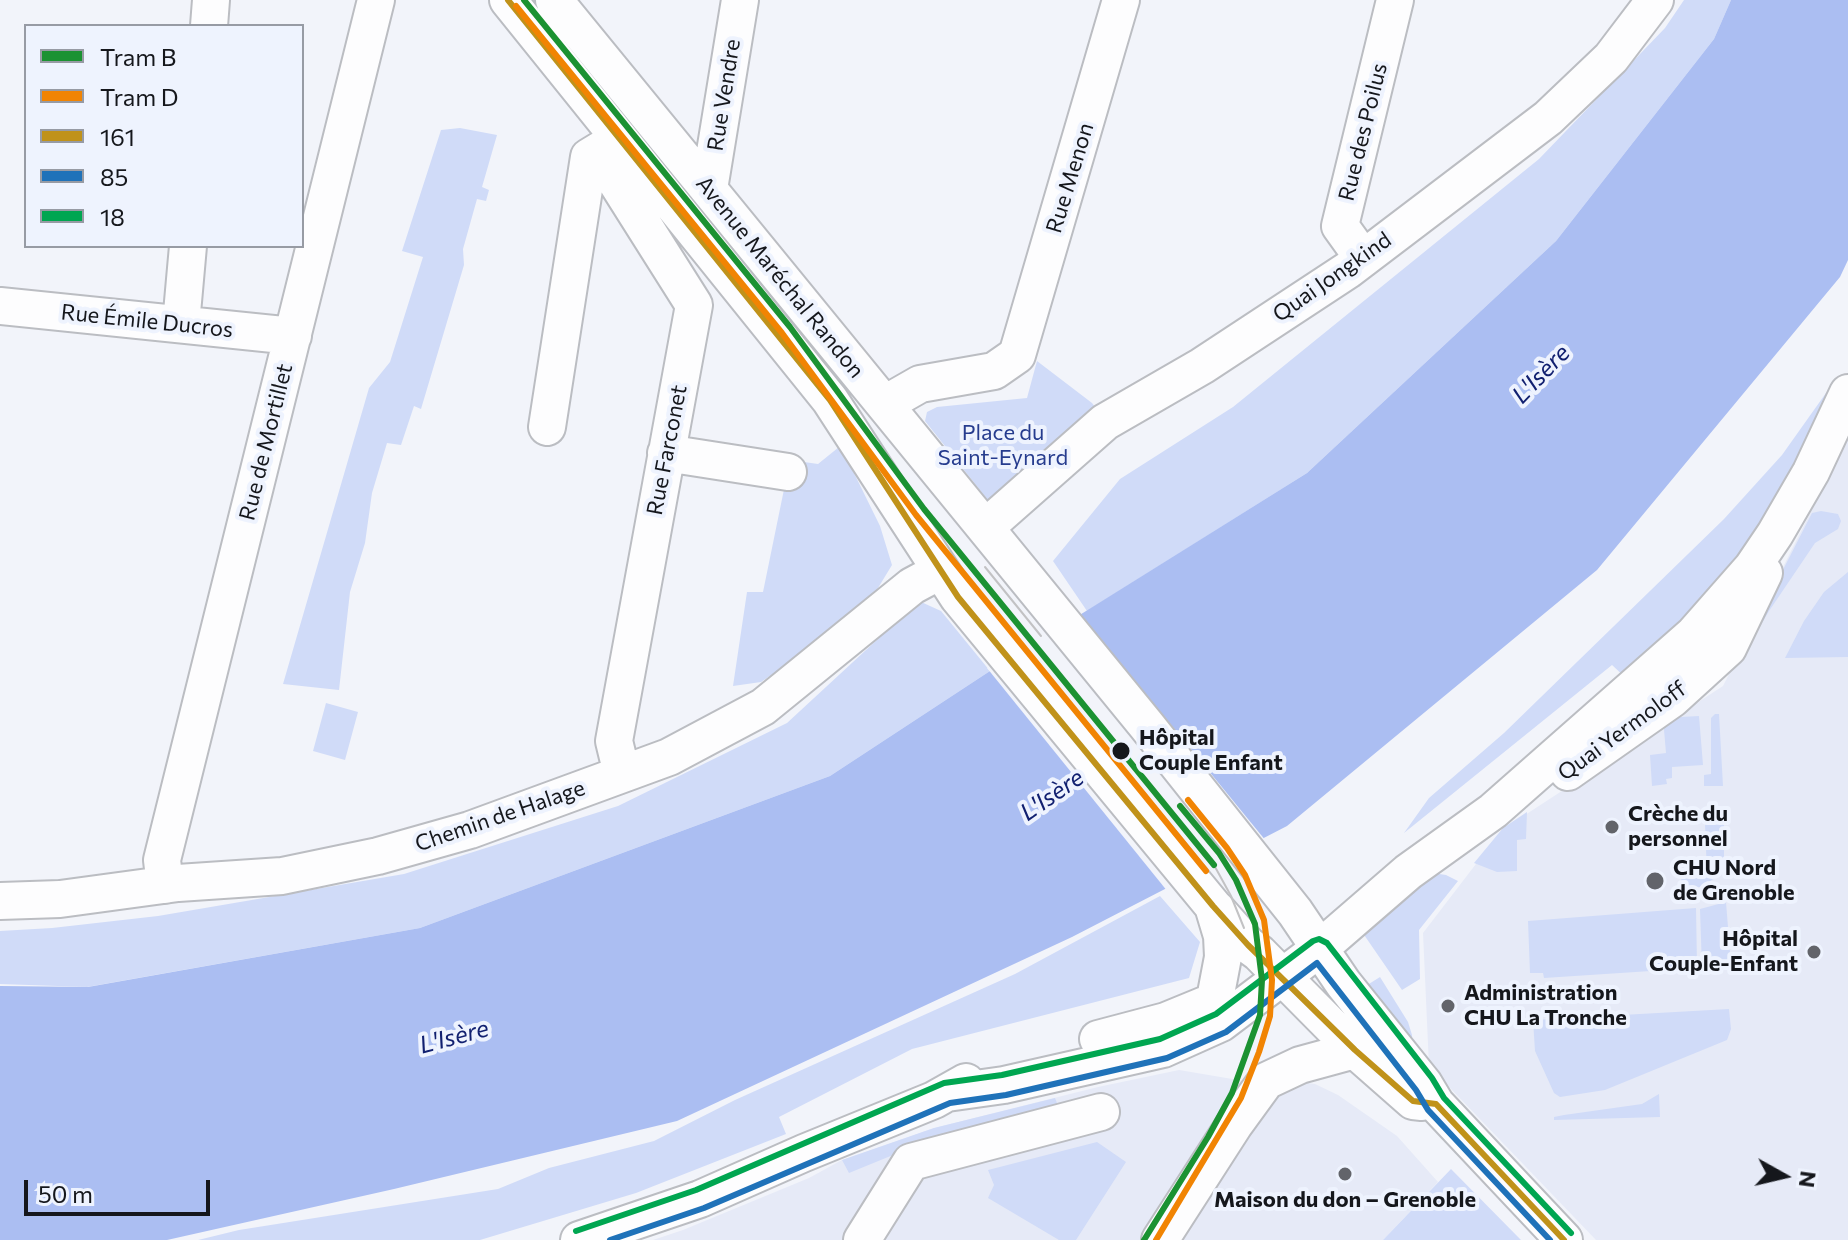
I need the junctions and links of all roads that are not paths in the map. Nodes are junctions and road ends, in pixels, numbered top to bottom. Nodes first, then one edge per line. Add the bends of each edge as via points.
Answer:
1 (211, 0) edge
2 (376, 0) edge
3 (508, 0) edge
4 (554, 0) edge
5 (740, 0) edge
6 (1121, 0) edge
7 (1395, 0) edge
8 (1655, 0) edge
9 (209, 24) edge
10 (613, 143) junction
11 (709, 189) junction
12 (188, 248) edge
13 (1363, 258) junction
14 (0, 306) edge
15 (181, 324) junction
16 (293, 336) junction
17 (1848, 393) edge
18 (885, 404) junction
19 (547, 427) dead end
20 (666, 453) junction
21 (788, 472) dead end
22 (996, 539) junction
23 (949, 584) junction
24 (622, 774) junction
25 (165, 885) junction
26 (0, 901) edge
27 (1223, 924) junction
28 (1319, 949) junction
29 (1281, 977) junction
30 (1215, 999) junction
31 (1367, 1039) junction
32 (947, 1093) junction
33 (1101, 1112) dead end
34 (579, 1240) edge
35 (862, 1240) edge
36 (1160, 1240) edge
37 (1564, 1240) edge

1 - 9 street
2 - 16 street, Rue de Mortillet
3 - 10 street, Avenue Maréchal Randon
4 - 11 street, Avenue Maréchal Randon
5 - 11 street, Rue Vendre
6 - 18 street, Rue Menon via 1017,355 994,371 920,384
7 - 13 street, Rue des Poilus via 1340,226
8 - 13 street, Quai Jongkind via 1611,58 1548,118
10 - 19 street via 589,157
10 - 20 street, Rue Farconet via 610,172 694,300
10 - 23 street, Avenue Maréchal Randon via 830,400
11 - 18 street, Avenue Maréchal Randon
12 - 15 street
13 - 22 street, Quai Jongkind via 1202,366 1105,422
14 - 15 street, Rue Émile Ducros
15 - 16 street, Rue Émile Ducros
16 - 25 street, Rue de Mortillet via 162,860
17 - 28 street, Quai Yermoloff via 1775,534 1694,634 1486,817 1408,872
18 - 22 street, Avenue Maréchal Randon
20 - 21 street
20 - 24 street, Rue Farconet via 614,741
22 - 28 street, Avenue Maréchal Randon
23 - 24 street, Chemin de Halage via 912,586 763,707 669,757
23 - 27 street, Avenue Maréchal Randon
24 - 25 street, Chemin de Halage via 470,830 378,856 282,876
25 - 26 street, Chemin de Halage
27 - 29 street, Avenue Maréchal Randon
27 - 30 street
28 - 29 street, Quai Yermoloff
28 - 31 street, Avenue Maréchal Randon
29 - 30 street
29 - 31 street, Avenue Maréchal Randon
29 - 32 street, Quai Yermoloff via 1221,1023 1163,1049
30 - 32 street via 1166,1021 1001,1064
31 - 36 street via 1266,1081
31 - 37 street via 1424,1084 1436,1104
32 - 34 street via 700,1199
33 - 35 street via 911,1162

